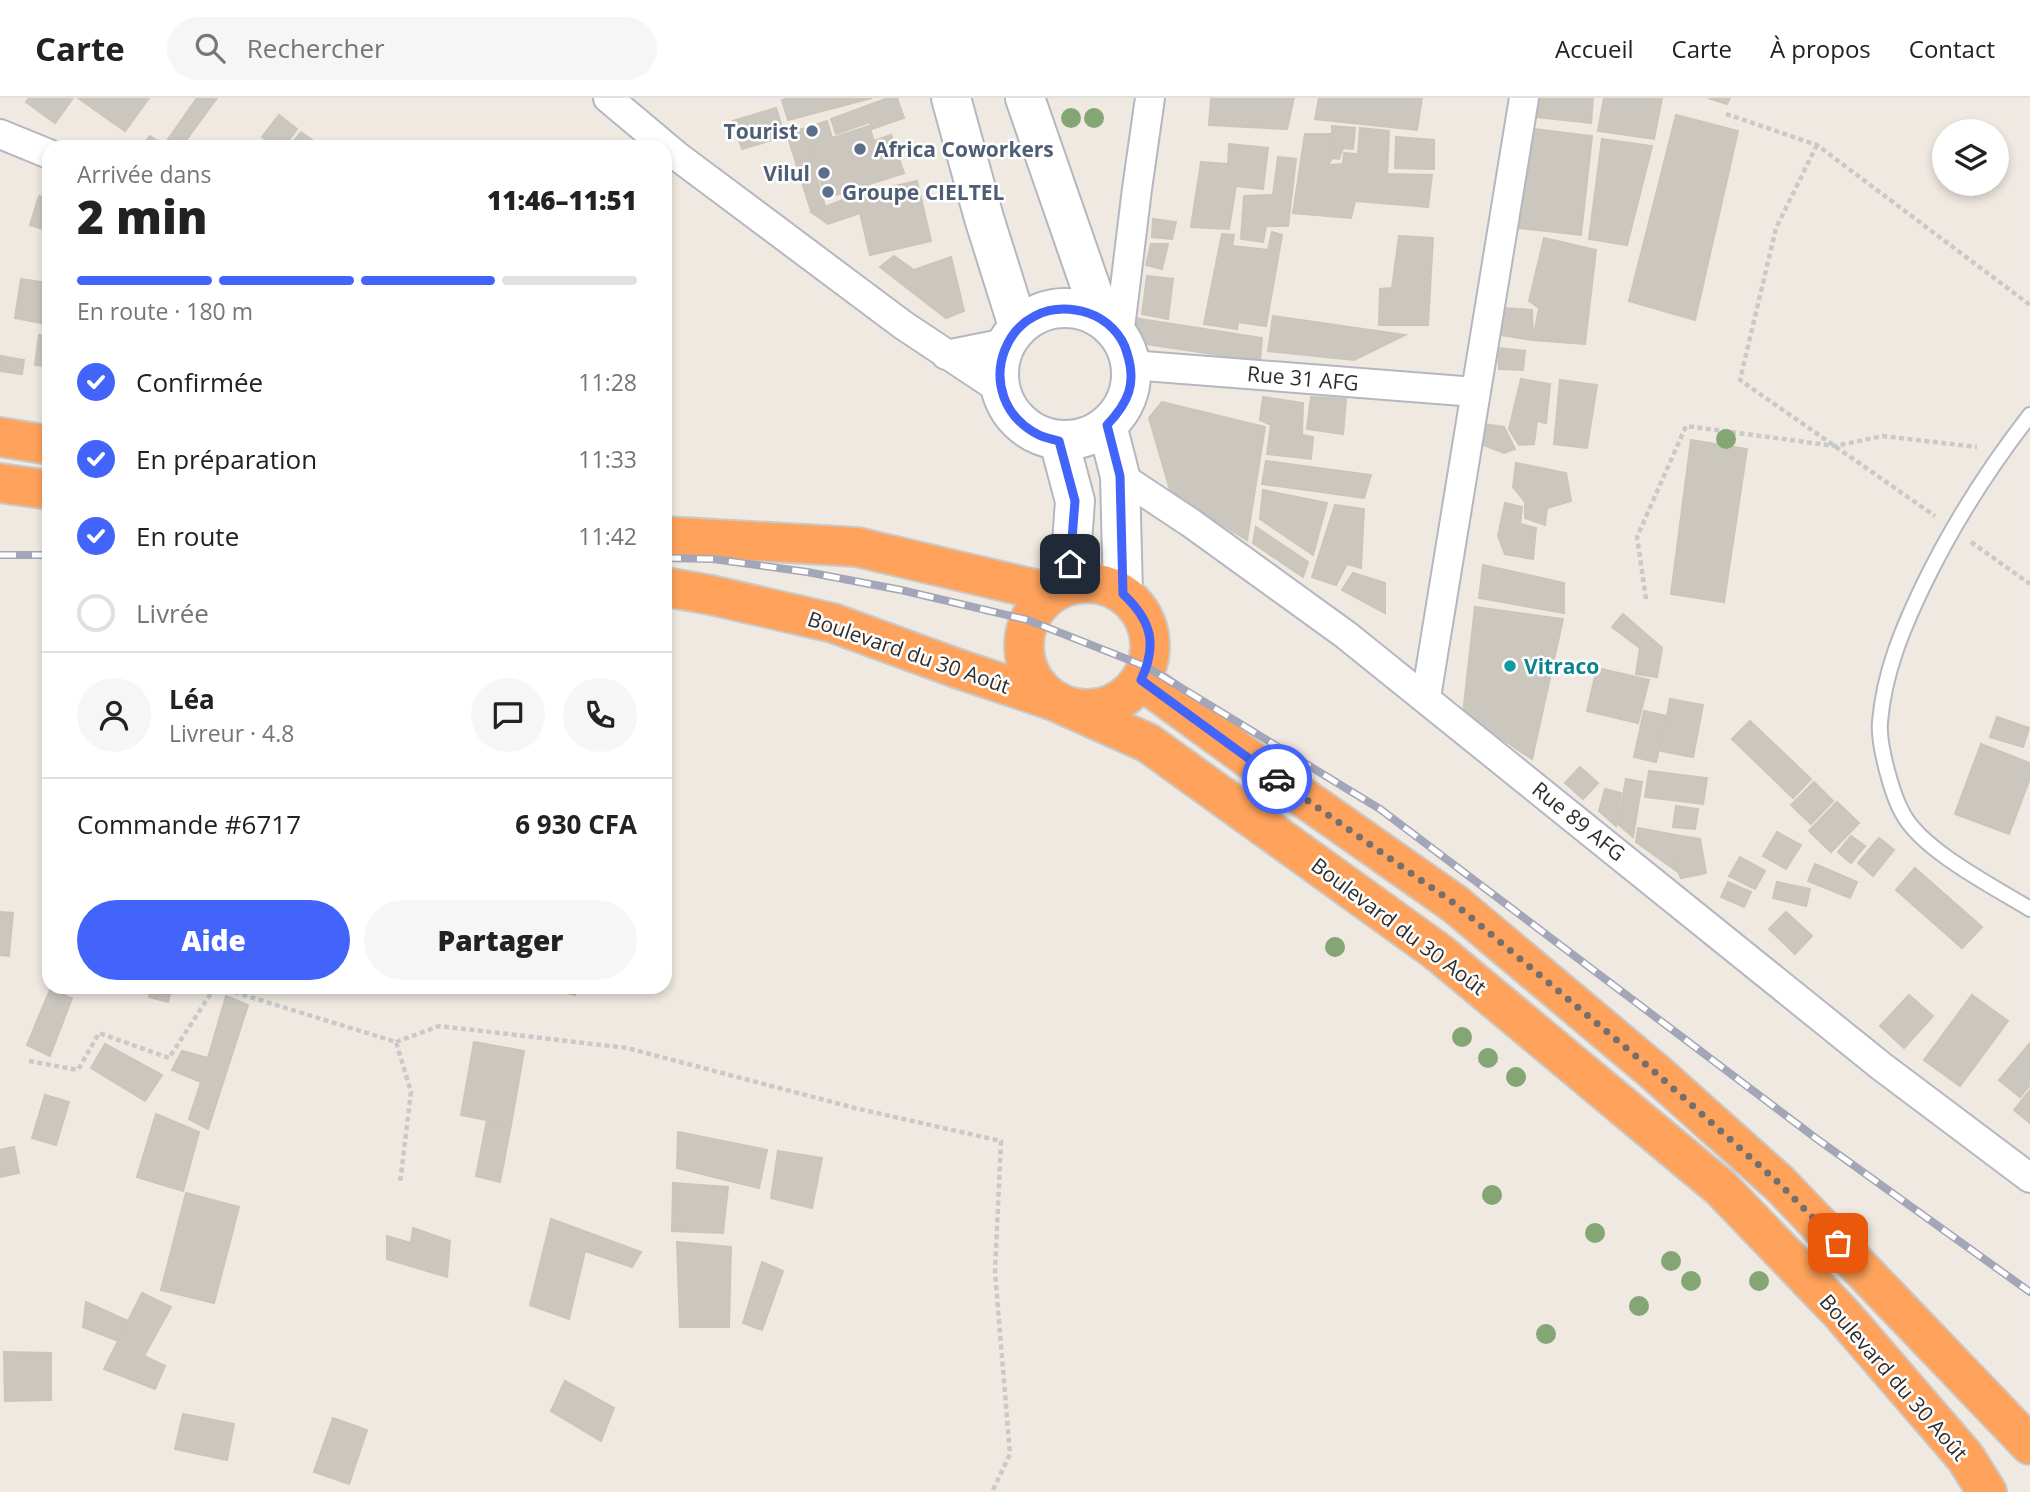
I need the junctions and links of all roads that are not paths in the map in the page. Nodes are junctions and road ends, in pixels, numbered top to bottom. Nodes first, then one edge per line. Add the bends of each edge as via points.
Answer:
1 (608, 98) edge
2 (951, 98) edge
3 (1025, 98) edge
4 (1150, 98) edge
5 (1524, 98) edge
6 (0, 134) edge
7 (658, 140) edge
8 (42, 151) edge
9 (672, 152) edge
10 (1012, 335) junction
11 (1117, 340) junction
12 (946, 355) junction
13 (1001, 390) junction
14 (1475, 392) junction
15 (2030, 415) edge
16 (1107, 425) junction
17 (0, 437) edge
18 (1059, 441) junction
19 (42, 444) edge
20 (1120, 476) junction
21 (0, 483) edge
22 (42, 489) edge
23 (672, 536) edge
24 (672, 588) edge
25 (1061, 589) junction
26 (1123, 594) junction
27 (1141, 680) junction
28 (1426, 697) junction
29 (1054, 701) junction
30 (2030, 909) edge
31 (2030, 1178) edge
32 (2030, 1445) edge
33 (1987, 1492) edge

1 - 7 street
2 - 10 main road
3 - 11 main road
4 - 11 street
5 - 14 street
6 - 8 street
9 - 12 street
10 - 11 main road via 1041,312 1062,308
10 - 12 street
10 - 13 main road via 999,373
11 - 14 street, Rue 31 AFG
11 - 16 main road via 1131,384 1122,410
12 - 13 street
13 - 18 main road via 1015,417 1039,435
14 - 28 street
15 - 30 lane via 1952,528 1900,635 1880,725 1889,779 1904,816 1936,851
16 - 18 main road via 1089,436
16 - 20 main road
17 - 19 highway
18 - 25 main road via 1075,501
20 - 26 main road
20 - 28 street, Rue 89 AFG
21 - 22 highway
23 - 25 highway via 857,547
24 - 29 highway, Boulevard du 30 Août via 834,623
25 - 26 highway via 1088,583
25 - 29 highway via 1038,605 1024,638 1029,674
26 - 27 highway via 1138,608 1148,627 1151,647
27 - 29 highway via 1124,698 1102,708 1077,709
27 - 32 highway via 1455,904 1656,1073 1780,1184
28 - 31 street, Rue 89 AFG via 1881,1066
29 - 33 highway, Boulevard du 30 Août via 1148,743 1426,943 1721,1188 1841,1313 1965,1457

